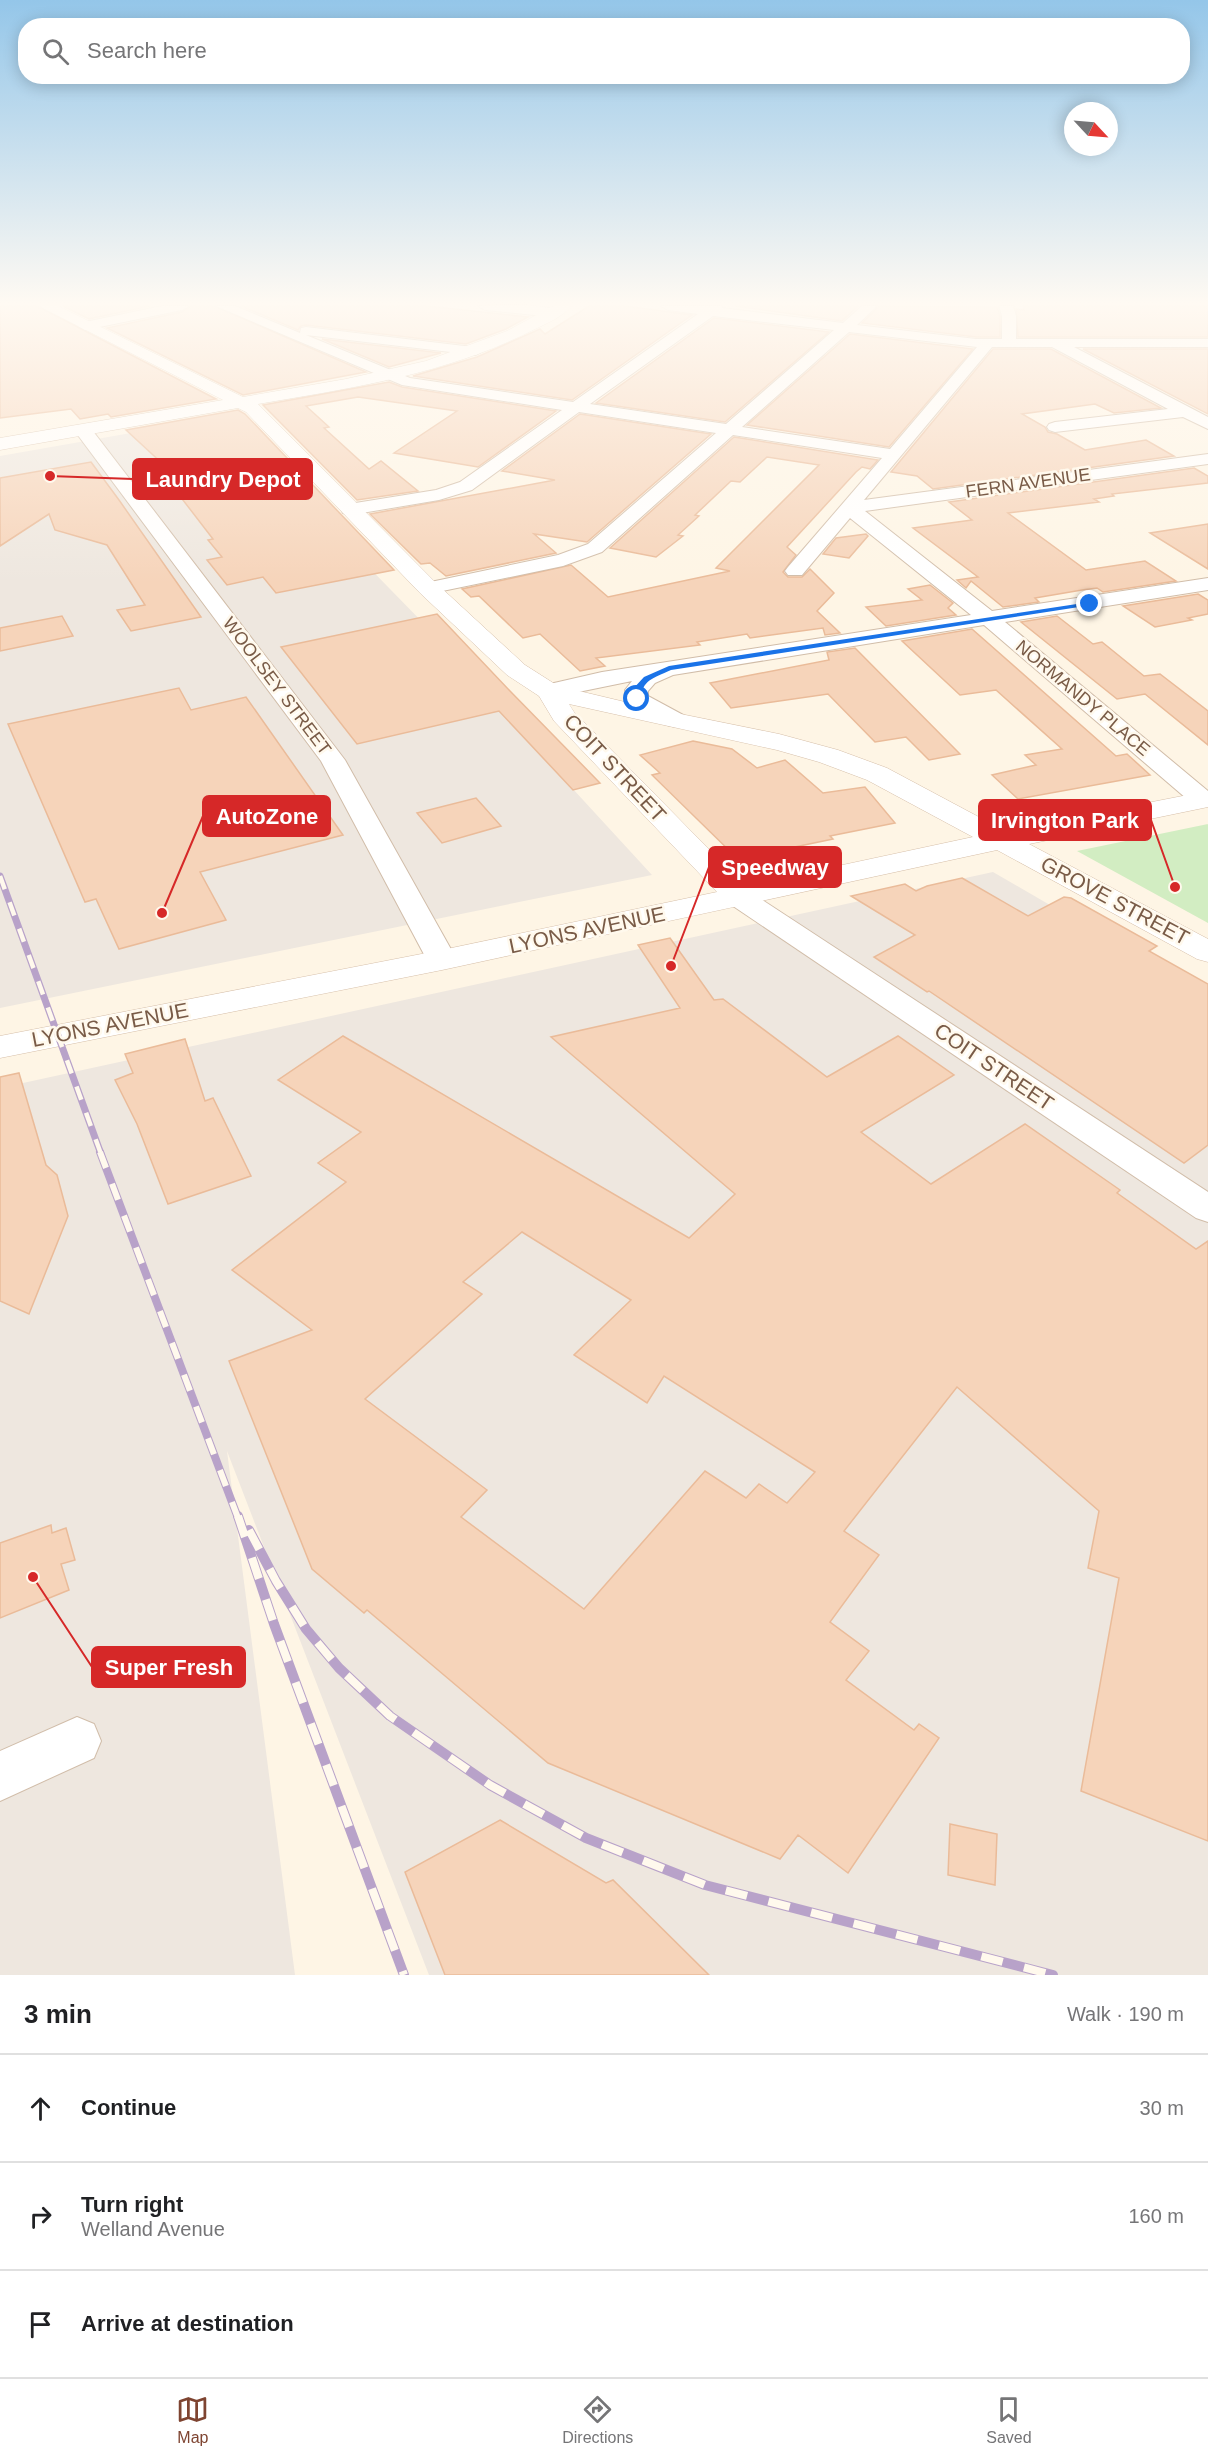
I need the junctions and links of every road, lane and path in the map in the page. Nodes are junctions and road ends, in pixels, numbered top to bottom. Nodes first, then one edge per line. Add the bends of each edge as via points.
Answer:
1 (234, 398) edge
2 (263, 398) edge
3 (515, 398) edge
4 (587, 398) edge
5 (767, 398) edge
6 (940, 398) edge
7 (1159, 398) edge
8 (242, 402) junction
9 (574, 407) junction
10 (1185, 412) junction
11 (1208, 424) edge
12 (1055, 427) dead end
13 (83, 430) junction
14 (731, 430) junction
15 (0, 444) edge
16 (892, 454) junction
17 (1208, 459) edge
18 (849, 507) junction
19 (350, 509) junction
20 (795, 571) dead end
21 (1208, 584) edge
22 (428, 588) junction
23 (990, 620) junction
24 (669, 668) junction
25 (549, 691) junction
26 (676, 721) junction
27 (1206, 799) edge
28 (1003, 841) junction
29 (740, 898) junction
30 (1208, 952) edge
31 (442, 960) junction
32 (0, 1047) edge
33 (1203, 1198) edge
34 (77, 1741) dead end
35 (0, 1776) edge

1 - 8 main road, COIT STREET
2 - 8 main road
3 - 9 street
4 - 9 street
5 - 14 street
6 - 16 street
7 - 10 street
8 - 13 main road
8 - 19 main road, COIT STREET via 255,410
9 - 14 street
9 - 19 street via 466,486 439,495
10 - 11 street
10 - 12 street
13 - 15 main road
13 - 31 street, WOOLSEY STREET via 333,760
14 - 16 street
14 - 22 street via 595,548 563,560
16 - 18 street
17 - 18 street, FERN AVENUE
18 - 20 street
18 - 23 street, NORMANDY PLACE
19 - 22 main road, COIT STREET
21 - 23 street
22 - 25 main road, COIT STREET via 516,670
23 - 24 street
23 - 27 street, NORMANDY PLACE
24 - 25 street
24 - 26 street via 646,678 636,690 637,699
25 - 26 main road, GROVE STREET
25 - 29 main road, COIT STREET via 563,716
26 - 28 main road, GROVE STREET via 771,739 854,764
27 - 28 main road, LYONS AVENUE
28 - 29 main road, LYONS AVENUE
28 - 30 main road, GROVE STREET
29 - 31 main road, LYONS AVENUE
29 - 33 street, COIT STREET
31 - 32 main road, LYONS AVENUE
34 - 35 street

